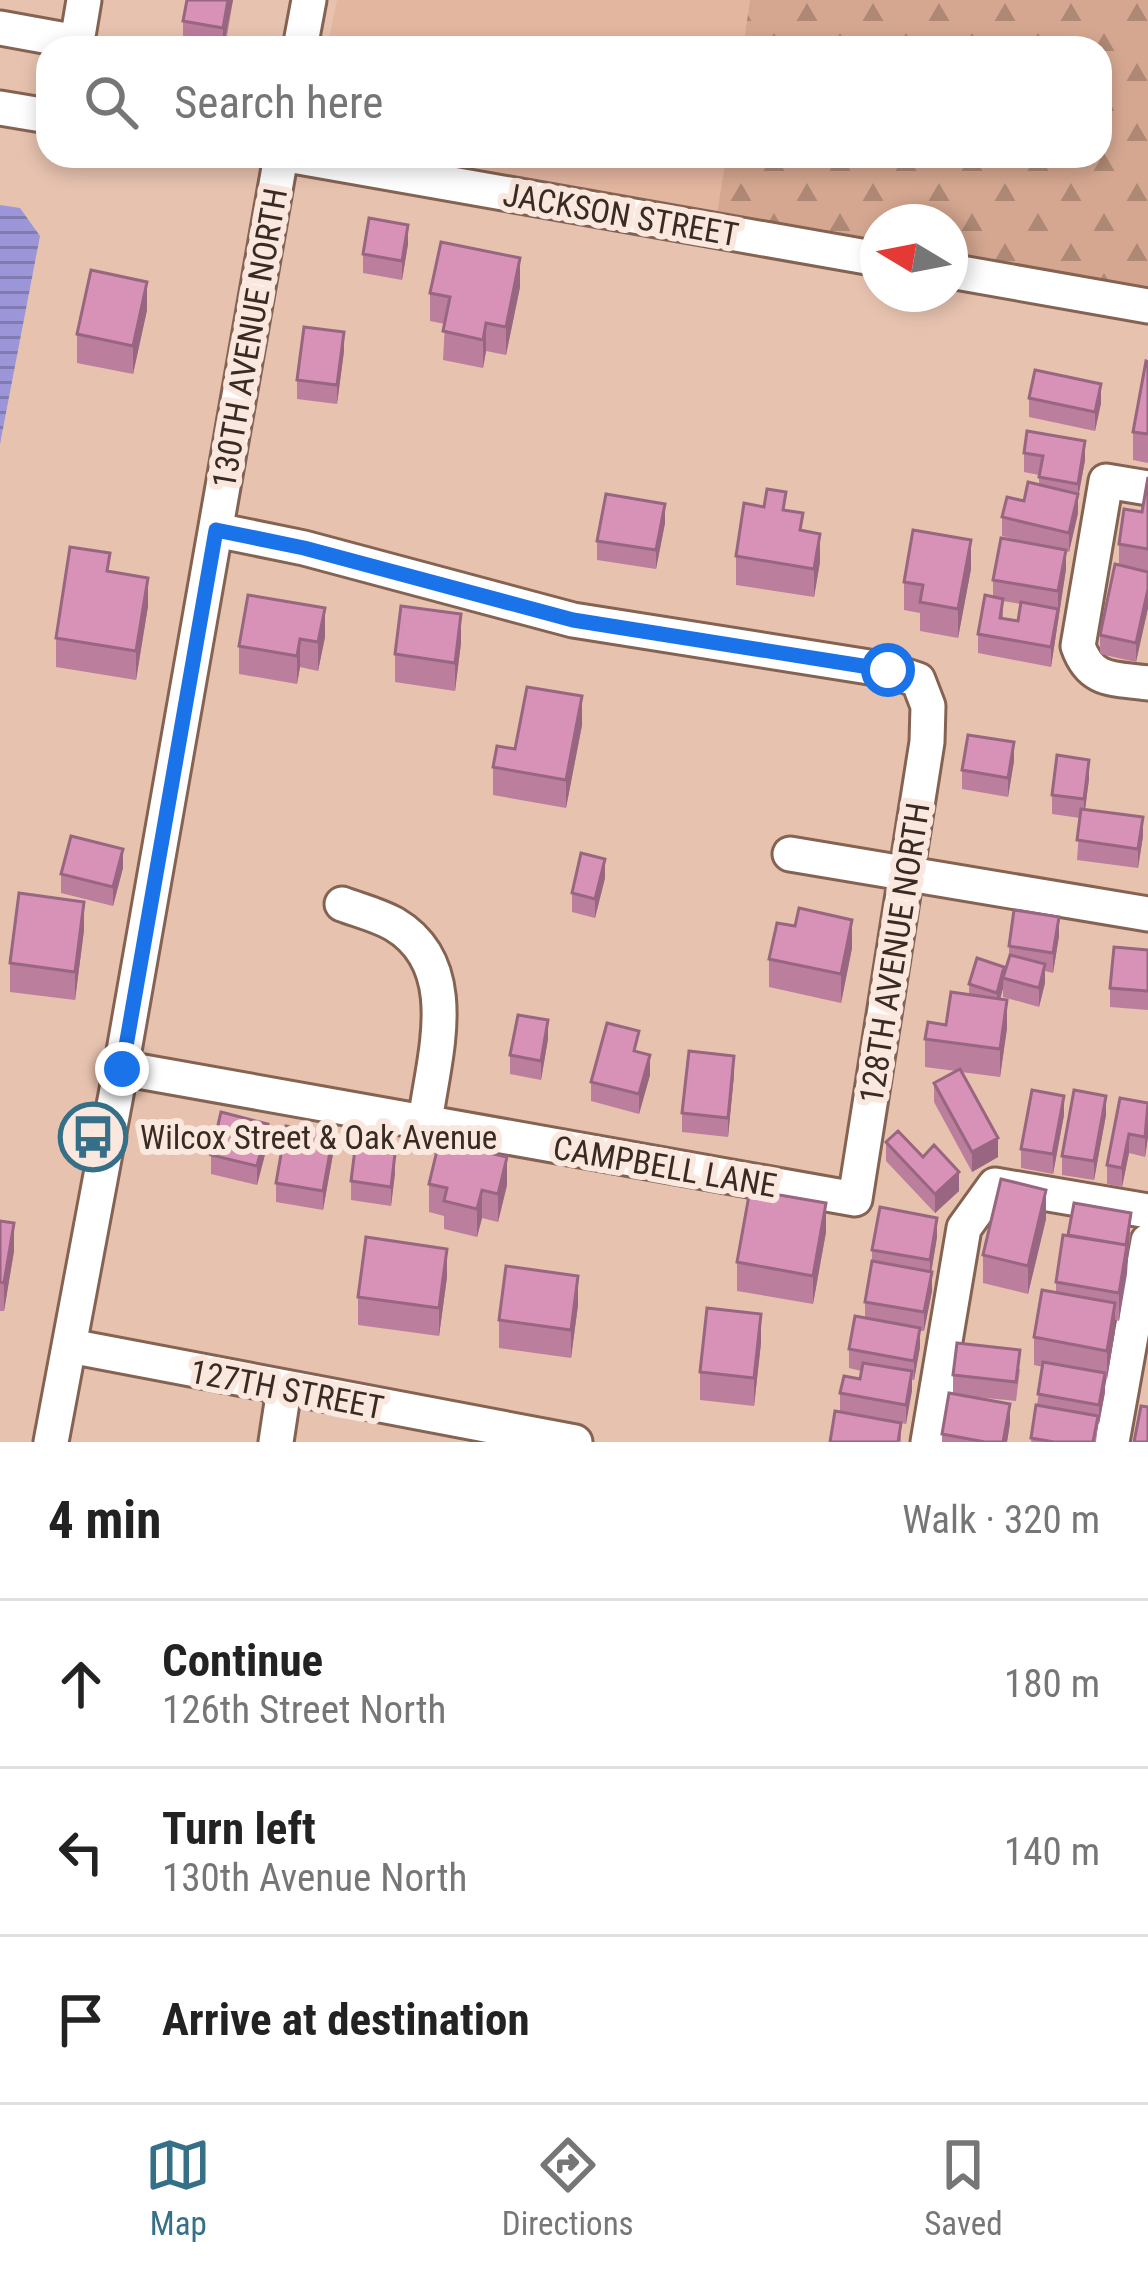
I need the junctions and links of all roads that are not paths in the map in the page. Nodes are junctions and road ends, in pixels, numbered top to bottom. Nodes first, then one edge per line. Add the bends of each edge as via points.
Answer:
1 (84, 0) edge
2 (309, 0) edge
3 (0, 28) edge
4 (44, 36) edge
5 (78, 36) edge
6 (302, 36) edge
7 (0, 108) edge
8 (36, 114) edge
9 (279, 168) edge
10 (361, 168) edge
11 (860, 256) edge
12 (968, 275) edge
13 (1148, 306) edge
14 (1148, 488) edge
15 (216, 530) junction
16 (1148, 683) edge
17 (790, 854) dead end
18 (907, 873) junction
19 (342, 904) dead end
20 (1148, 914) edge
21 (122, 1069) junction
22 (425, 1123) junction
23 (855, 1199) joint
24 (1148, 1211) edge
25 (1148, 1241) edge
26 (70, 1346) junction
27 (284, 1389) junction
28 (51, 1442) edge
29 (276, 1442) edge
30 (575, 1442) edge
31 (928, 1442) edge
32 (1112, 1442) edge

1 - 5 street
2 - 6 street
3 - 4 street
7 - 8 street
9 - 15 street, 130TH AVENUE NORTH
10 - 11 street, JACKSON STREET
12 - 13 street
14 - 16 street via 1106,481 1078,646 1095,674
15 - 18 street, 128TH AVENUE NORTH via 573,620 918,680 928,706 927,742
15 - 21 street, 130TH AVENUE NORTH
17 - 18 street
18 - 20 street
18 - 23 street, 128TH AVENUE NORTH
19 - 22 street via 397,926 434,969 441,995
21 - 22 street, CAMPBELL LANE
21 - 26 street, 130TH AVENUE NORTH
22 - 23 street, CAMPBELL LANE
24 - 31 street via 995,1185 964,1228
25 - 32 street
26 - 27 street, 127TH STREET
26 - 28 street, 130TH AVENUE NORTH
27 - 29 street
27 - 30 street, 127TH STREET

